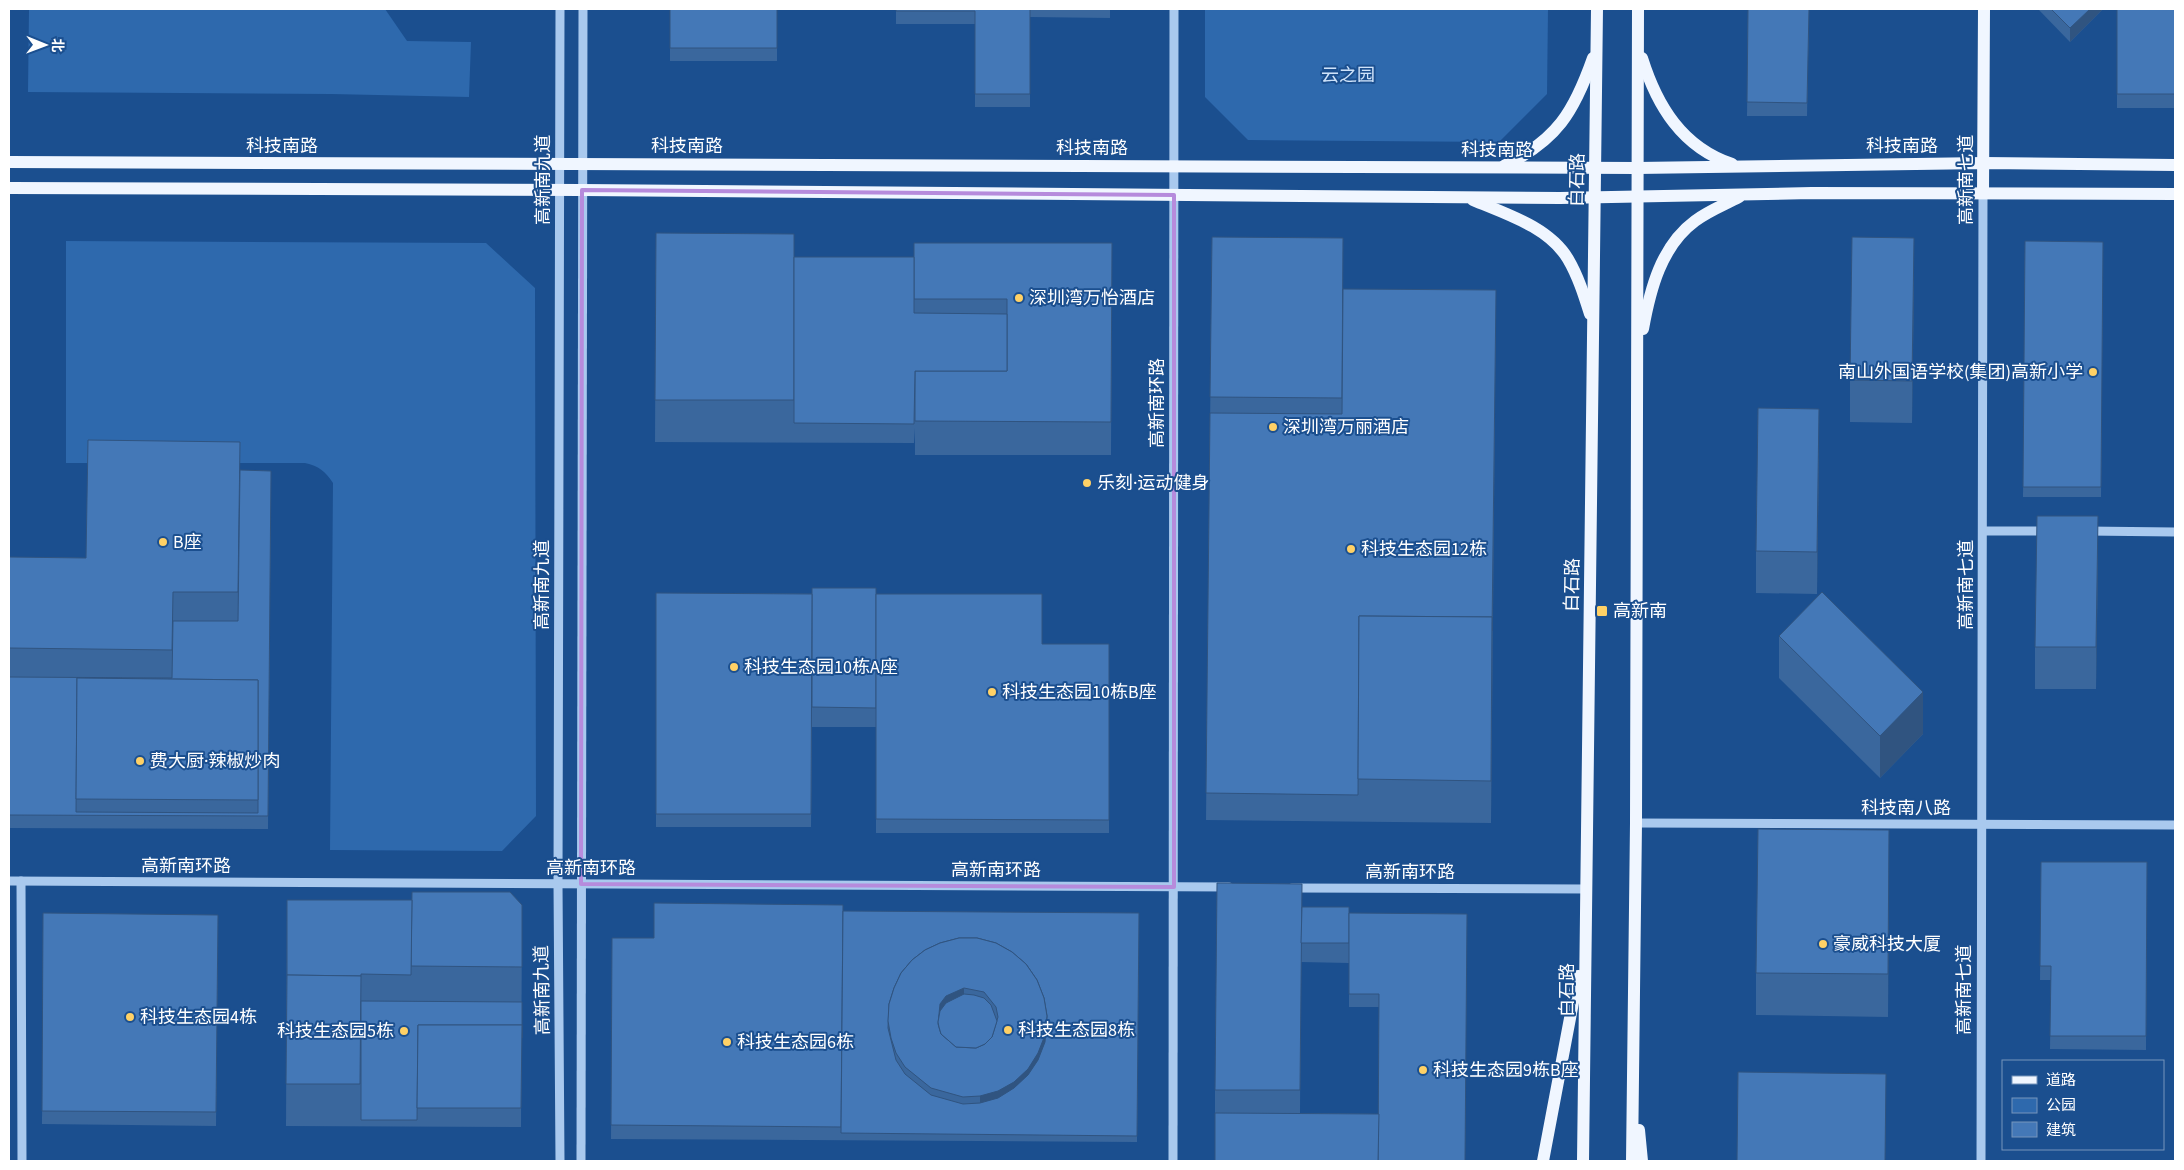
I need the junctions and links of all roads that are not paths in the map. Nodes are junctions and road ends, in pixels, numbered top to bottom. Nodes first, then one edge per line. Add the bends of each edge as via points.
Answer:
1 (560, 9) edge
2 (583, 9) edge
3 (1174, 9) edge
4 (1597, 9) edge
5 (1638, 9) edge
6 (1984, 9) edge
7 (1597, 46) junction
8 (1638, 46) junction
9 (9, 162) edge
10 (559, 163) junction
11 (582, 163) junction
12 (1984, 163) junction
13 (2175, 165) edge
14 (1174, 166) junction
15 (1502, 167) junction
16 (1741, 167) junction
17 (1595, 168) junction
18 (1637, 168) junction
19 (9, 188) edge
20 (559, 190) junction
21 (582, 190) junction
22 (1984, 192) junction
23 (2175, 194) edge
24 (1174, 195) junction
25 (1741, 196) junction
26 (1466, 197) junction
27 (1637, 197) junction
28 (1595, 198) junction
29 (1593, 321) junction
30 (1637, 361) junction
31 (1983, 530) junction
32 (2060, 531) edge
33 (2079, 531) edge
34 (2175, 532) edge
35 (1636, 823) junction
36 (1983, 825) junction
37 (2175, 825) edge
38 (9, 881) edge
39 (21, 881) junction
40 (558, 884) junction
41 (580, 884) junction
42 (1174, 887) junction
43 (1243, 888) edge
44 (1282, 888) edge
45 (1586, 889) junction
46 (1584, 944) junction
47 (1633, 1078) junction
48 (22, 1161) edge
49 (560, 1161) edge
50 (581, 1161) edge
51 (1173, 1161) edge
52 (1543, 1161) edge
53 (1583, 1161) edge
54 (1632, 1161) edge
55 (1642, 1161) edge
56 (1982, 1161) edge

1 - 10 street, 高新南九道
2 - 11 street
3 - 14 street, 高新南环路
4 - 7 main road, 白石路
5 - 8 main road
6 - 12 main road, 高新南七道
7 - 15 main road via 1582,88 1565,119 1531,153
7 - 17 main road, 白石路
8 - 16 main road via 1656,95 1672,122 1699,148
8 - 18 main road
9 - 10 main road, 科技南路
10 - 11 main road, 科技南路
10 - 20 street, 高新南九道
11 - 14 main road, 科技南路
11 - 21 street
12 - 13 main road, 科技南路
12 - 16 main road, 科技南路
12 - 22 main road, 高新南七道
14 - 15 main road, 科技南路
14 - 24 street, 高新南环路
15 - 17 main road, 科技南路
16 - 18 main road, 科技南路
17 - 18 main road, 科技南路
17 - 28 main road, 白石路
18 - 27 main road
19 - 20 main road
20 - 21 main road
20 - 40 street, 高新南九道
21 - 24 main road
21 - 41 street
22 - 23 main road
22 - 25 main road
22 - 31 street, 高新南七道
24 - 26 main road
24 - 42 street, 高新南环路
25 - 27 main road
25 - 30 main road via 1694,221 1667,252 1652,288
26 - 28 main road
26 - 29 main road via 1520,220 1556,244 1578,278
27 - 28 main road
27 - 30 main road
28 - 29 main road, 白石路
29 - 45 main road, 白石路
30 - 35 main road
31 - 32 street
31 - 36 street, 高新南七道
33 - 34 street
35 - 36 street, 科技南八路
35 - 47 main road
36 - 37 street, 科技南八路
36 - 56 street, 高新南七道
38 - 39 street, 高新南环路
39 - 40 street, 高新南环路
39 - 48 street
40 - 41 street, 高新南环路
40 - 49 street, 高新南九道
41 - 42 street, 高新南环路
41 - 50 street
42 - 43 street, 高新南环路
42 - 51 street
44 - 45 street, 高新南环路
45 - 46 main road, 白石路
46 - 52 main road
46 - 53 main road, 白石路
47 - 54 main road
47 - 55 main road

